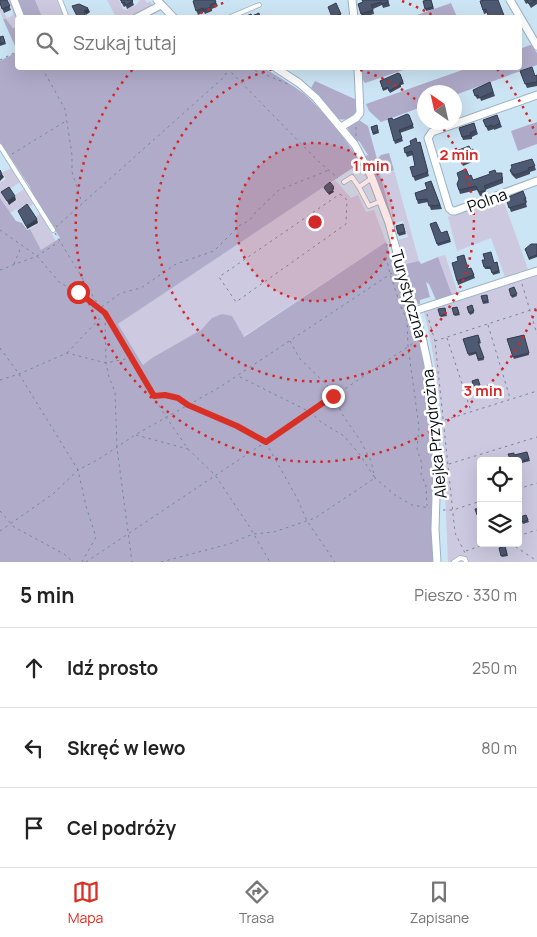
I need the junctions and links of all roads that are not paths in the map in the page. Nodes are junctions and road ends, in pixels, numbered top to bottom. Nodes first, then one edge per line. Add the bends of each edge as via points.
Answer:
1 (14, 0) edge
2 (60, 0) edge
3 (352, 0) edge
4 (510, 0) edge
5 (159, 3) edge
6 (260, 5) dead end
7 (20, 15) edge
8 (66, 15) edge
9 (141, 15) edge
10 (171, 15) edge
11 (235, 15) edge
12 (354, 15) edge
13 (519, 15) edge
14 (522, 20) edge
15 (537, 46) edge
16 (279, 70) edge
17 (358, 70) edge
18 (537, 95) edge
19 (341, 127) junction
20 (0, 146) edge
21 (372, 178) junction
22 (537, 181) edge
23 (344, 182) dead end
24 (359, 187) junction
25 (382, 201) junction
26 (53, 230) road end
27 (537, 271) edge
28 (414, 312) junction
29 (437, 562) edge
30 (454, 562) edge
31 (466, 562) edge

1 - 7 street
2 - 8 lane
3 - 12 street
4 - 13 street
5 - 9 street
5 - 10 street
6 - 11 lane
14 - 15 street
16 - 19 street, Turystyczna via 306,89
17 - 19 street via 358,116
18 - 22 street, Polna via 431,132 428,138 452,211
19 - 21 street, Turystyczna via 361,155
20 - 26 lane
21 - 24 lane
21 - 25 street, Turystyczna
23 - 24 lane via 352,177
24 - 25 lane via 369,206
25 - 28 street, Turystyczna
27 - 28 street
28 - 29 street, Turystyczna via 428,365 433,412 437,465 434,529
30 - 31 lane via 460,558

